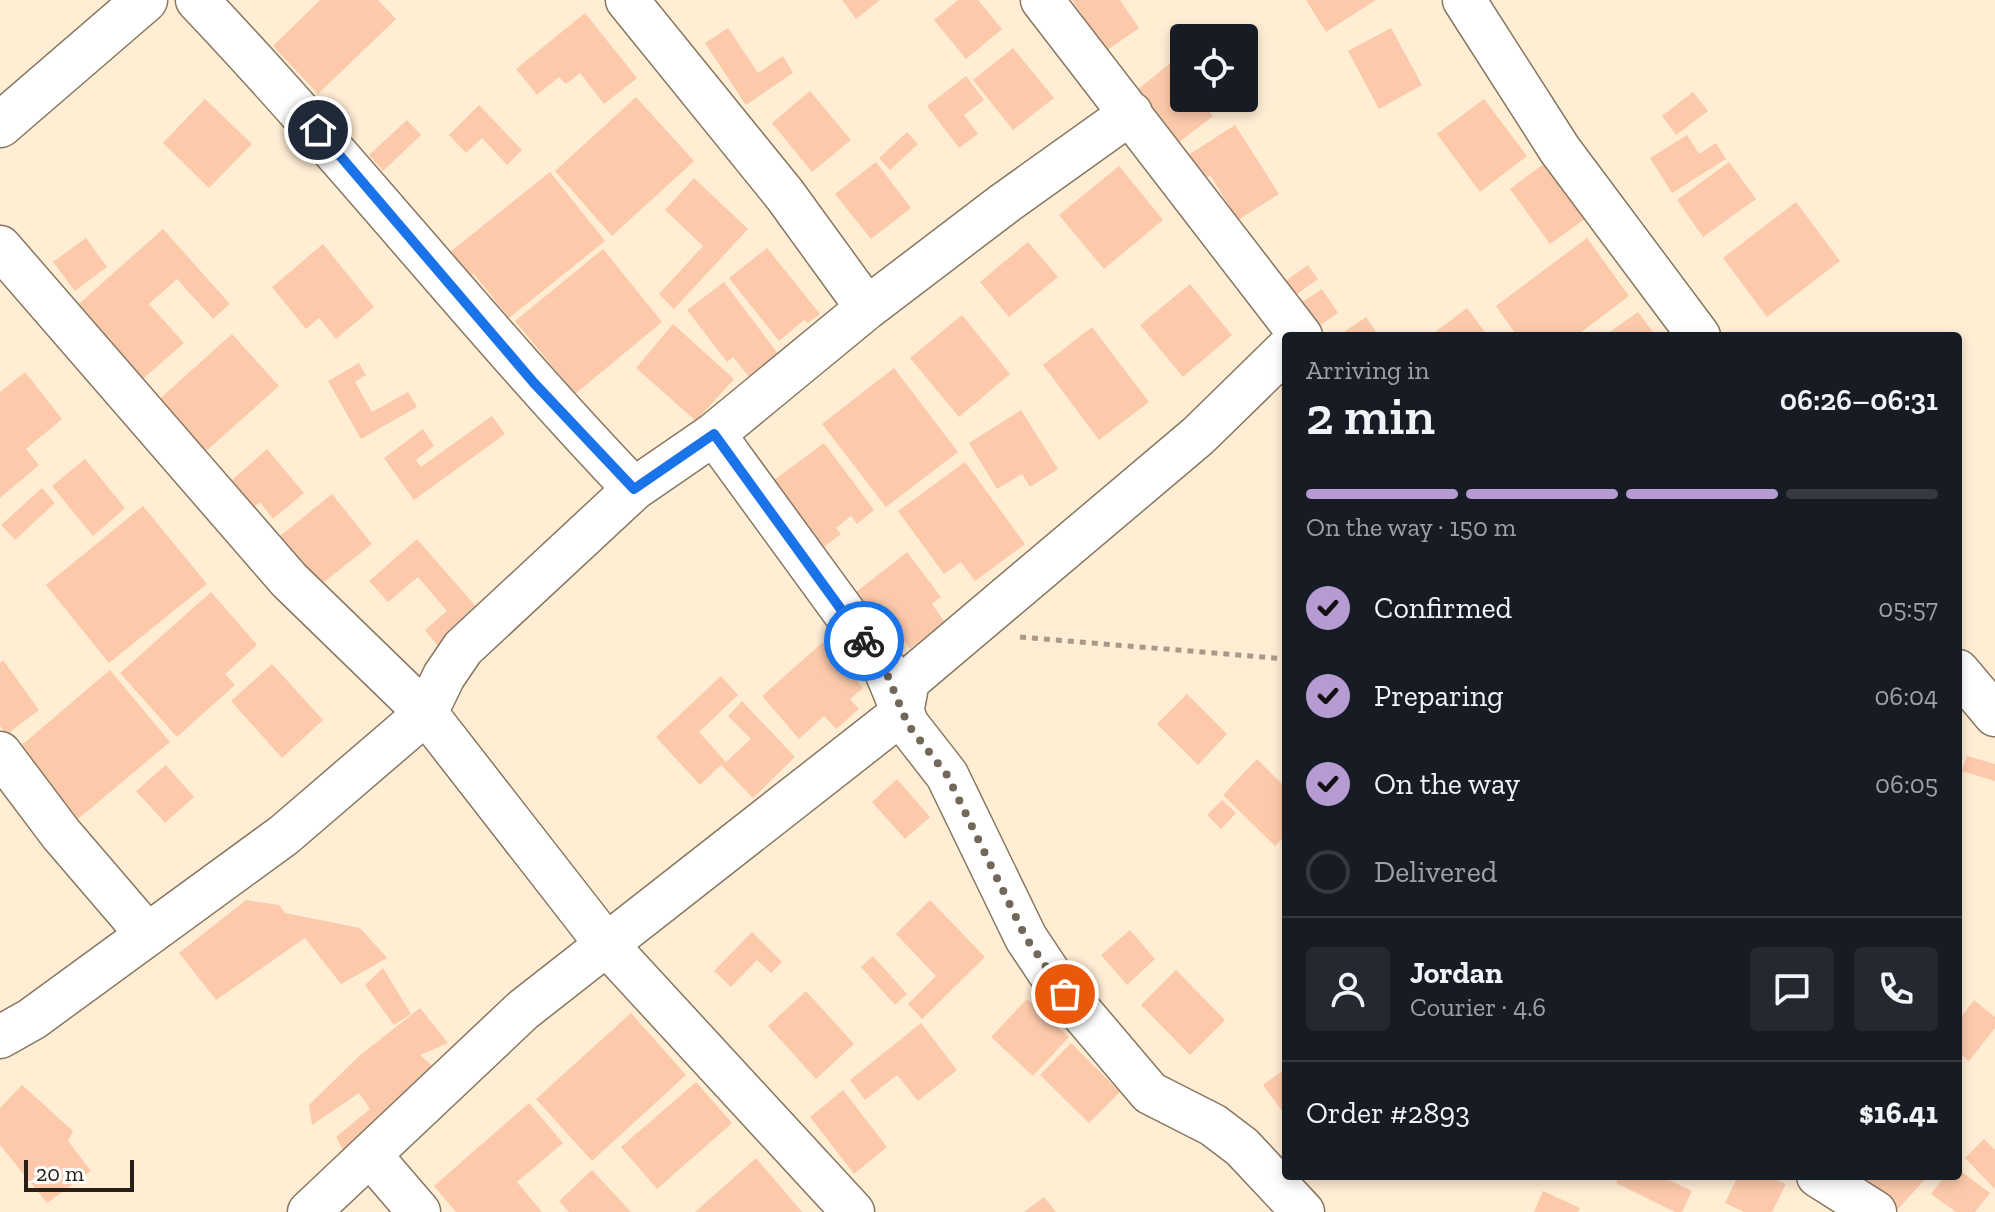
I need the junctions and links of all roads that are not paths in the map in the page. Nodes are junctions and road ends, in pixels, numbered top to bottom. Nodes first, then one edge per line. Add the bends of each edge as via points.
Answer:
1 (145, 0) edge
2 (197, 0) edge
3 (627, 0) edge
4 (1042, 0) edge
5 (1464, 0) edge
6 (1131, 113) junction
7 (3, 115) edge
8 (0, 247) edge
9 (867, 308) junction
10 (1298, 332) edge
11 (1696, 332) edge
12 (1282, 354) edge
13 (714, 434) junction
14 (634, 489) junction
15 (1962, 676) edge
16 (426, 713) junction
17 (902, 713) junction
18 (1995, 715) edge
19 (0, 753) edge
20 (146, 933) junction
21 (606, 944) junction
22 (0, 1037) edge
23 (370, 1155) junction
24 (1824, 1180) edge
25 (309, 1212) edge
26 (419, 1212) edge
27 (853, 1212) edge
28 (1303, 1212) edge
29 (1875, 1212) edge

1 - 7 street
2 - 14 street via 300,108 534,383
3 - 9 street via 794,207
4 - 6 street
5 - 11 street via 1560,150
6 - 9 street
6 - 10 street
8 - 16 street via 289,580
9 - 13 street
12 - 17 street via 1198,436 908,681
13 - 14 street
13 - 17 street via 884,667
14 - 16 street via 463,648
15 - 18 street
16 - 20 street via 284,835
16 - 21 street
17 - 21 street
17 - 28 street via 947,775 1026,938 1076,1008 1150,1093 1213,1125 1242,1147
19 - 20 street
20 - 22 street
21 - 23 street via 523,1010
21 - 27 street
23 - 25 street
23 - 26 street
24 - 29 street

